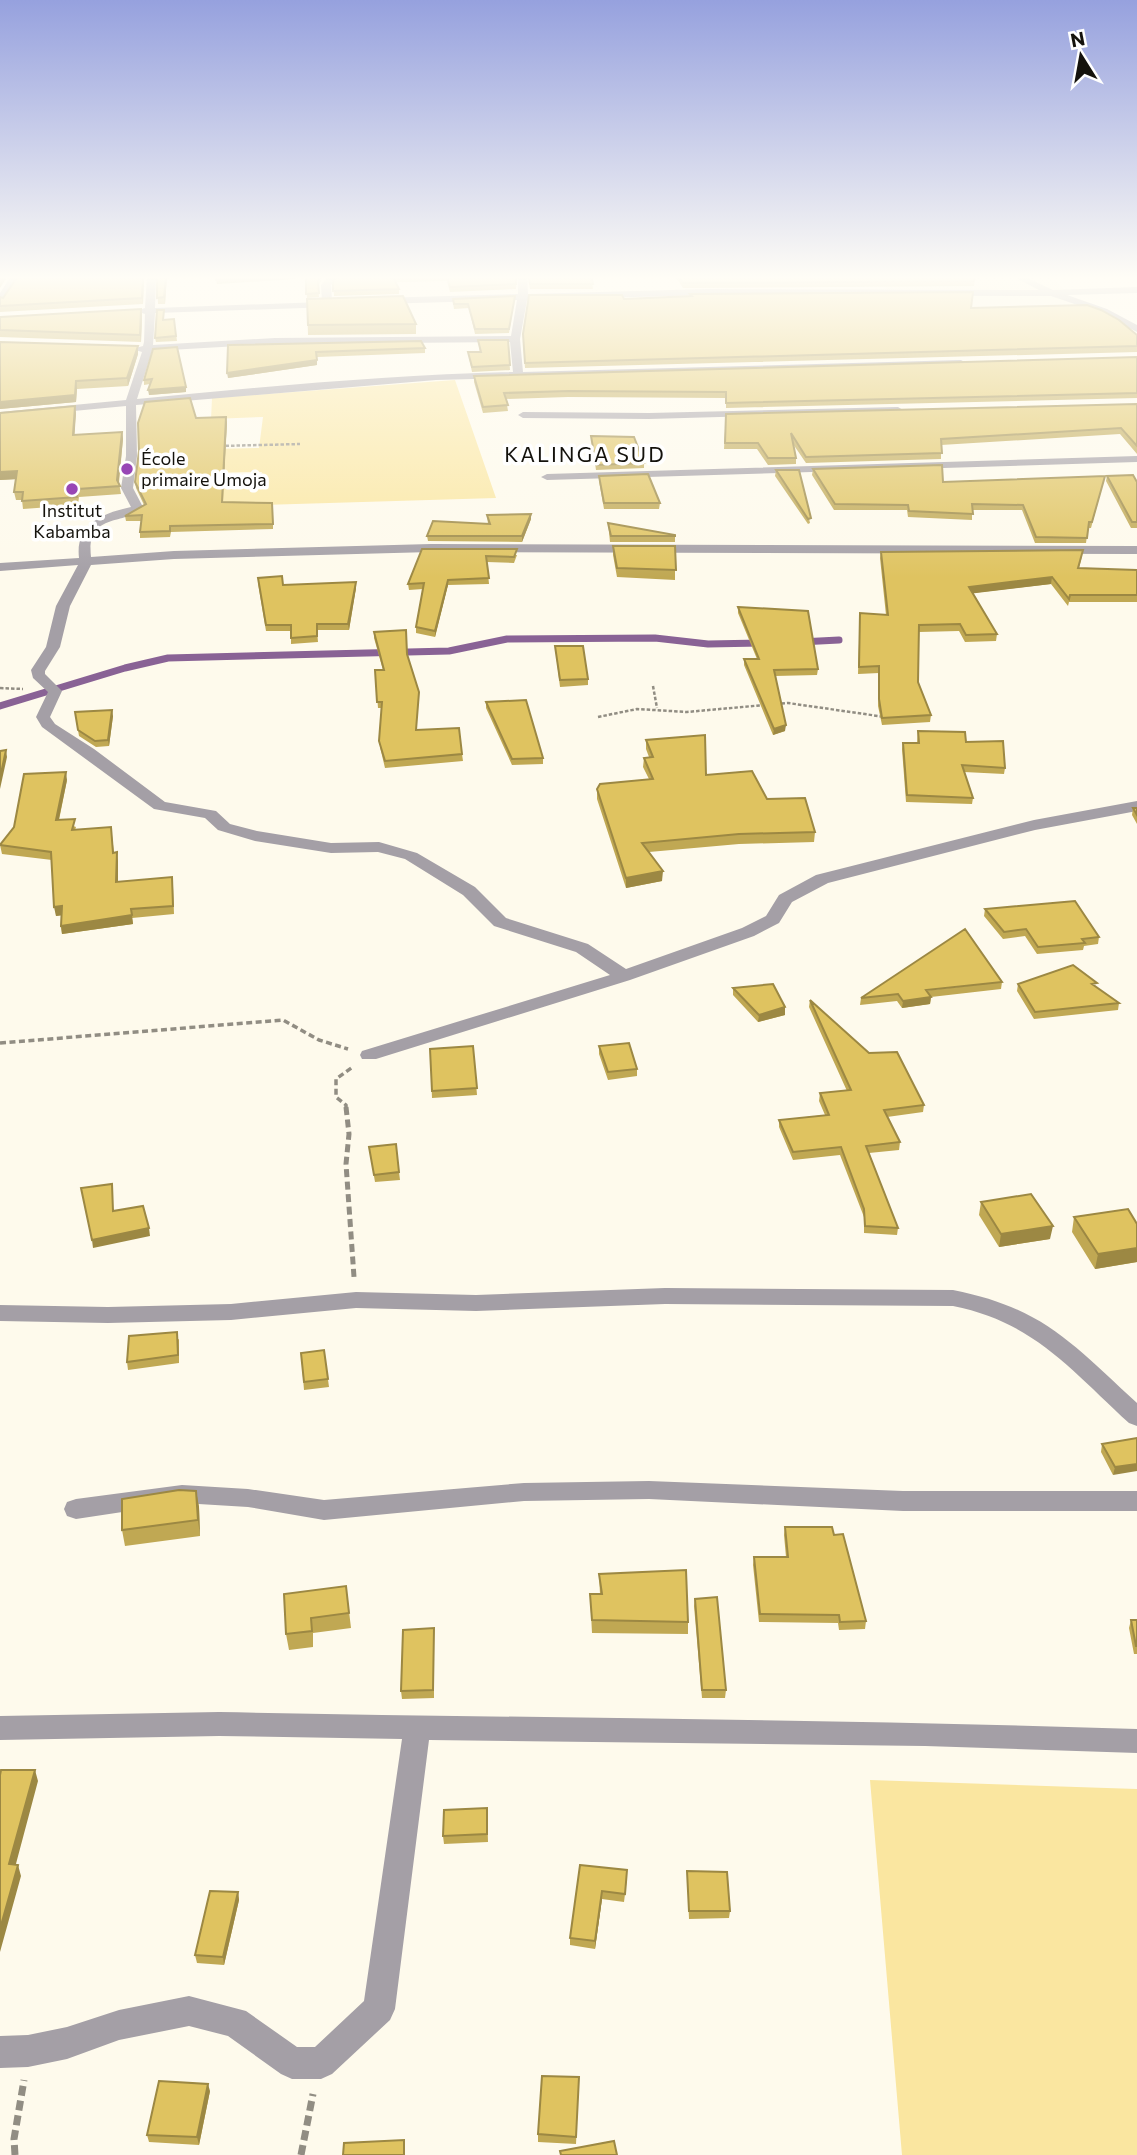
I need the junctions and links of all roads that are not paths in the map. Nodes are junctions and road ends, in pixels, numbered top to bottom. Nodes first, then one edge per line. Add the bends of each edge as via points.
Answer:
1 (137, 377) edge
2 (460, 377) edge
3 (131, 402) junction
4 (913, 410) edge
5 (0, 415) edge
6 (523, 415) dead end
7 (1137, 459) edge
8 (547, 477) dead end
9 (1137, 550) edge
10 (85, 562) junction
11 (0, 567) edge
12 (1137, 806) edge
13 (624, 976) junction
14 (369, 1055) road end
15 (0, 1313) edge
16 (1137, 1418) edge
17 (1137, 1501) edge
18 (76, 1509) dead end
19 (417, 1727) junction
20 (0, 1728) edge
21 (1137, 1741) edge
22 (14, 2052) edge

1 - 3 street
2 - 3 street
3 - 5 street
3 - 10 street via 127,488 138,509 111,513 96,524 84,545
4 - 6 street
7 - 8 street
9 - 10 street via 431,548
10 - 11 street
10 - 13 street via 62,608 51,657 38,670 55,691 43,717 49,727 160,806 210,814 224,827 255,836 331,848 379,848 411,856 470,891 500,922 582,948
12 - 13 street via 1034,825 822,879 785,899 774,919 748,932
13 - 14 street
15 - 16 street via 231,1312 356,1300 953,1298 982,1302 1021,1318 1067,1349
17 - 18 street via 903,1501 649,1490 524,1492 324,1510 182,1494
19 - 20 street
19 - 21 street
19 - 22 street via 379,2009 321,2063 292,2063 235,2022 189,2011

